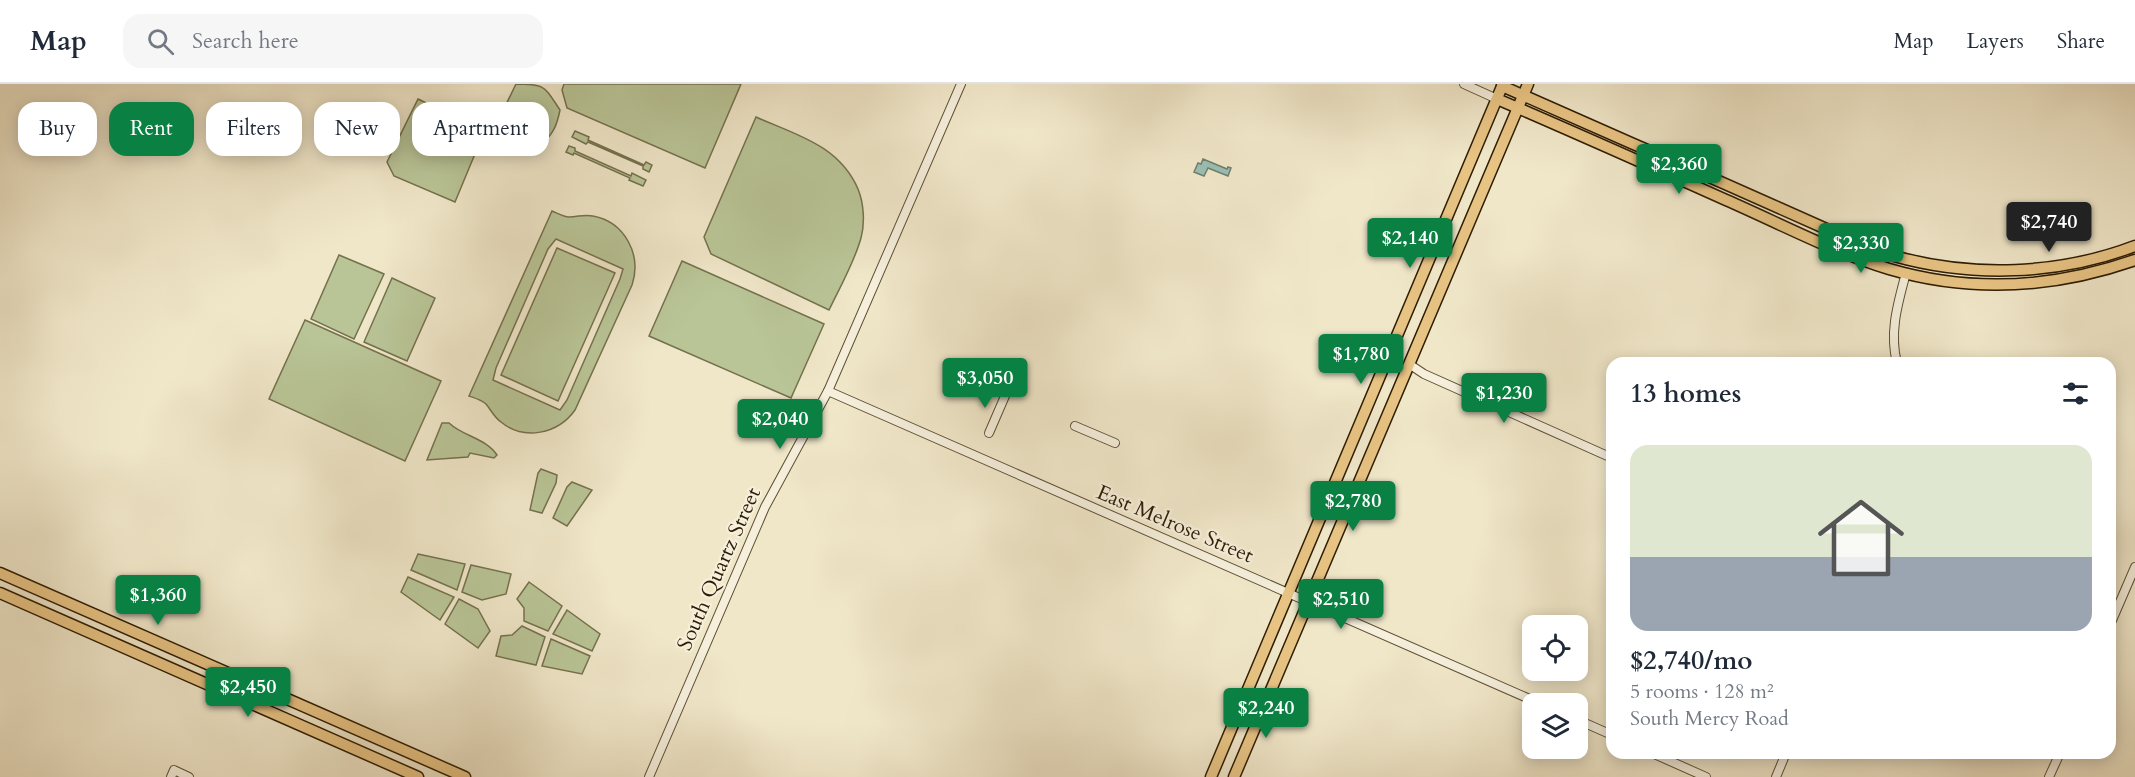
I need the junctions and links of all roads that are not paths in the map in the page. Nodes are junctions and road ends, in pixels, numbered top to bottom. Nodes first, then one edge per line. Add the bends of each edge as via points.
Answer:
1 (961, 84) edge
2 (1464, 84) edge
3 (1502, 84) edge
4 (1528, 84) edge
5 (1523, 95) junction
6 (1497, 99) junction
7 (1518, 108) junction
8 (2130, 248) edge
9 (1908, 260) junction
10 (2135, 260) edge
11 (1906, 273) junction
12 (1389, 356) junction
13 (1896, 357) edge
14 (1409, 364) junction
15 (828, 391) junction
16 (1005, 396) dead end
17 (1075, 426) dead end
18 (989, 433) dead end
19 (1115, 443) dead end
20 (1606, 455) edge
21 (2135, 567) edge
22 (0, 573) edge
23 (0, 593) edge
24 (1290, 593) junction
25 (1308, 601) junction
26 (2116, 612) edge
27 (1522, 695) edge
28 (1588, 724) edge
29 (1606, 732) edge
30 (1666, 759) edge
31 (1783, 759) edge
32 (2057, 759) edge
33 (173, 774) edge
34 (189, 777) edge
35 (418, 777) edge
36 (465, 777) edge
37 (649, 777) edge
38 (1211, 777) edge
39 (1234, 777) edge
40 (1706, 777) edge
41 (1776, 777) edge
42 (2049, 777) edge

1 - 15 street, South Quartz Street
2 - 6 street
3 - 5 main road
3 - 6 main road
4 - 5 main road
5 - 7 main road
5 - 9 main road via 1802,218
6 - 7 main road
6 - 12 main road
7 - 11 main road via 1840,251
7 - 14 main road
8 - 9 main road via 2063,265 2019,271
9 - 11 main road
10 - 11 main road via 2080,276 2021,285 1953,282
11 - 13 street via 1894,323
12 - 14 main road
12 - 24 main road
14 - 20 street
14 - 25 main road
15 - 24 street, East Melrose Street
15 - 37 street, South Quartz Street via 765,507
16 - 18 street
17 - 19 street
21 - 26 street
22 - 36 main road
23 - 35 main road
24 - 25 street, East Melrose Street
24 - 38 main road
25 - 27 street, East Melrose Street
25 - 39 main road
28 - 29 street
30 - 40 street
31 - 41 street
32 - 42 street
33 - 34 street

